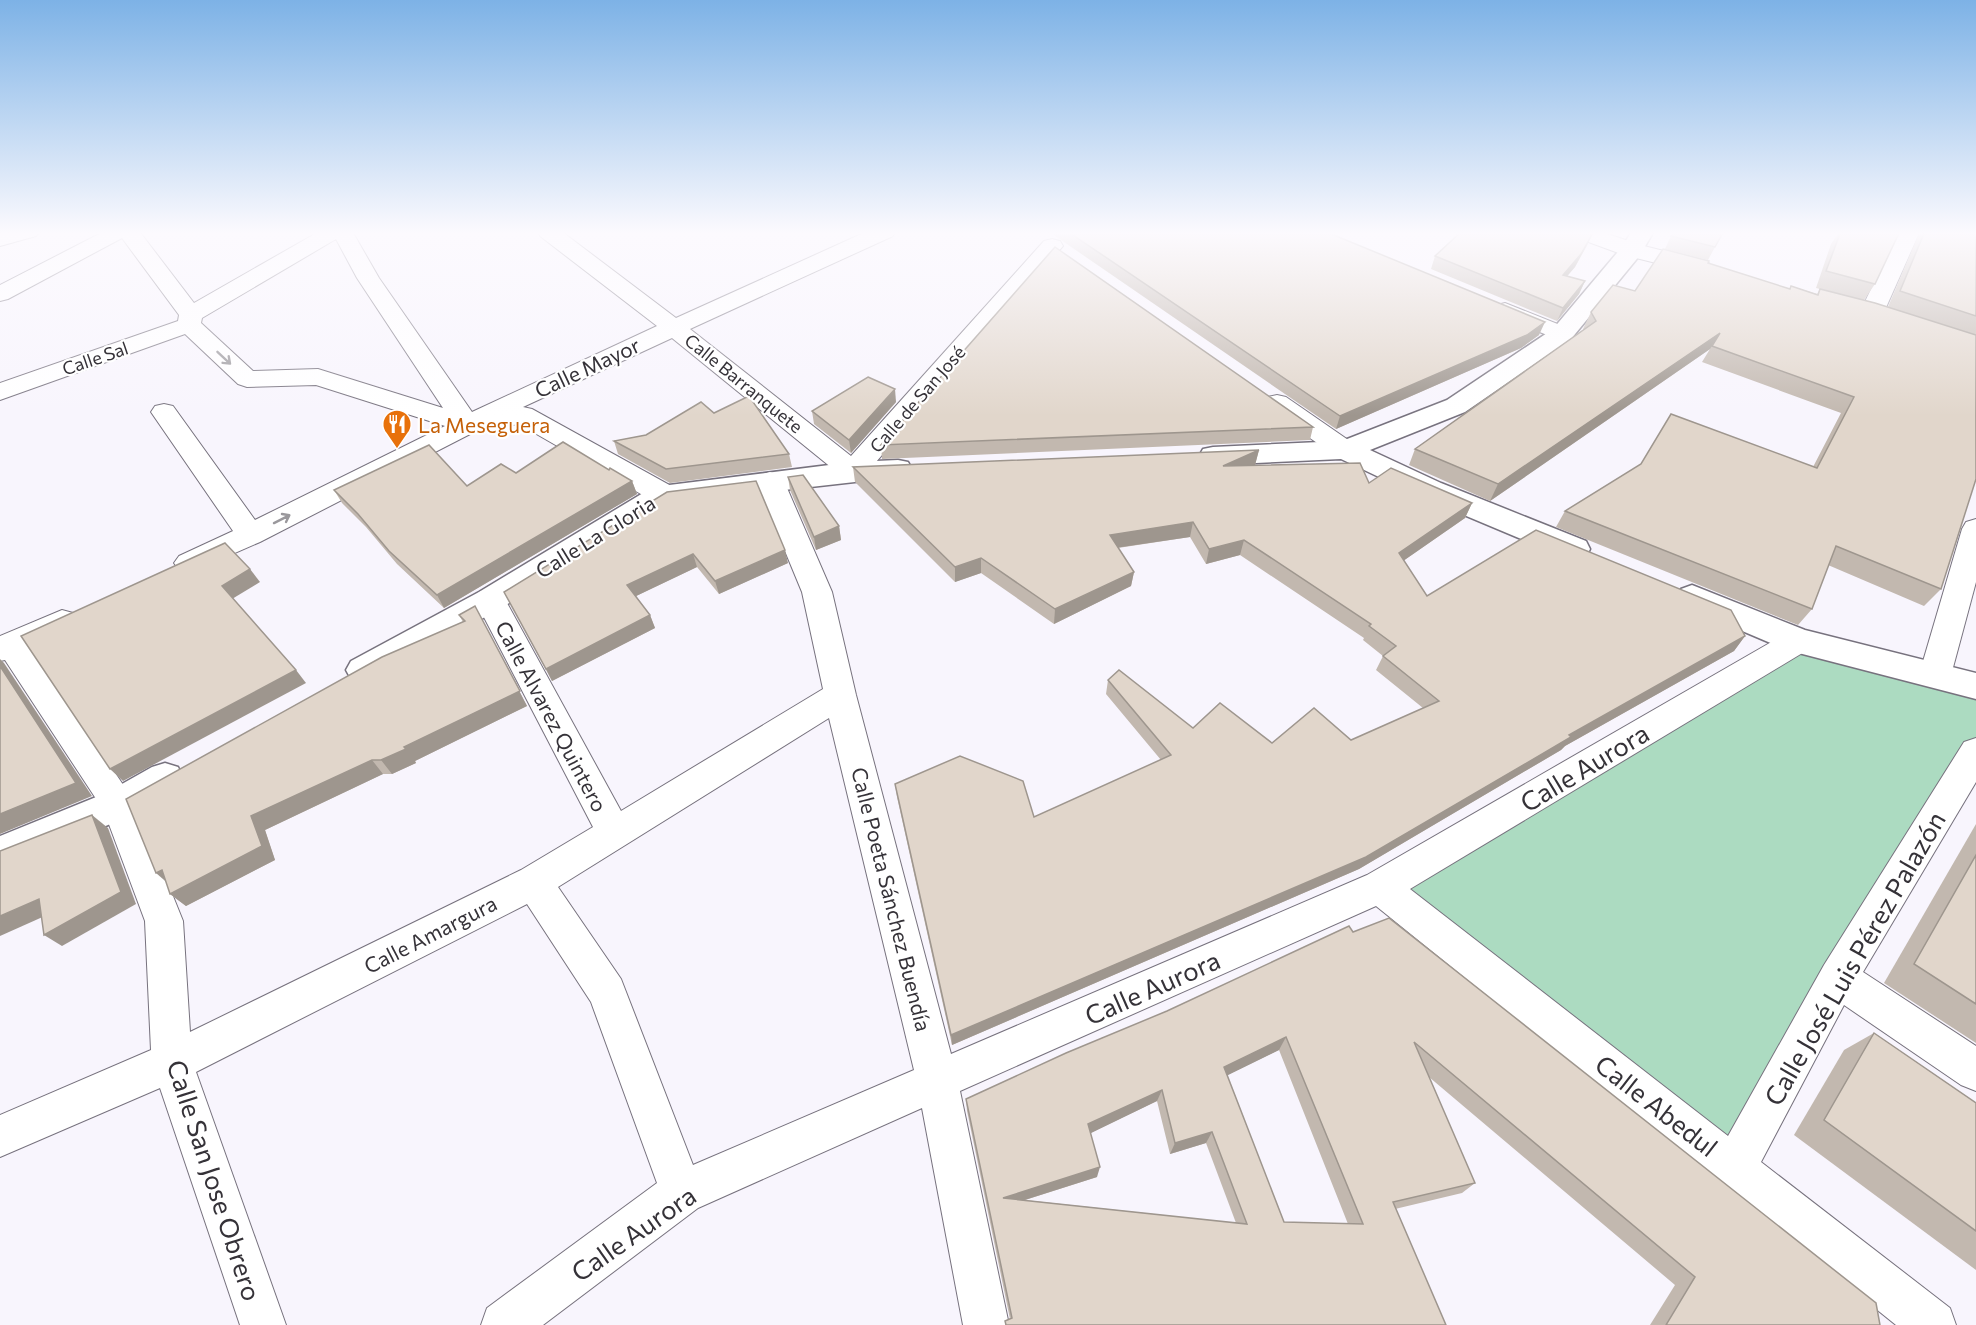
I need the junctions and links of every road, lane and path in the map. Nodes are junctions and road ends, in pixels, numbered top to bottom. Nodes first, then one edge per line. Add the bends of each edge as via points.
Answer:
1 (171, 293) edge
2 (234, 293) edge
3 (378, 293) edge
4 (629, 293) edge
5 (745, 293) edge
6 (1024, 293) edge
7 (1595, 293) edge
8 (1889, 293) edge
9 (1487, 302) edge
10 (1849, 306) edge
11 (190, 320) junction
12 (673, 327) junction
13 (1562, 334) junction
14 (1257, 389) edge
15 (0, 392) edge
16 (164, 412) dead end
17 (467, 424) junction
18 (1346, 450) junction
19 (1181, 457) edge
20 (923, 468) edge
21 (853, 471) junction
22 (770, 480) junction
23 (663, 494) junction
24 (1976, 529) edge
25 (250, 535) junction
26 (1604, 561) edge
27 (163, 575) edge
28 (1669, 588) edge
29 (490, 600) junction
30 (87, 609) edge
31 (1798, 641) junction
32 (5, 646) edge
33 (1935, 675) junction
34 (335, 685) edge
35 (1976, 686) edge
36 (840, 696) junction
37 (1976, 752) edge
38 (191, 764) edge
39 (119, 804) junction
40 (614, 832) junction
41 (0, 853) edge
42 (534, 882) junction
43 (1380, 887) junction
44 (1838, 978) junction
45 (172, 1062) junction
46 (1976, 1070) edge
47 (938, 1082) junction
48 (0, 1136) edge
49 (1735, 1167) junction
50 (682, 1192) junction
51 (263, 1325) edge
52 (504, 1325) edge
53 (986, 1325) edge
54 (1934, 1325) edge

1 - 11 street
2 - 11 street, Calle Sal
3 - 17 street
4 - 12 street, Calle Barranquete
5 - 12 street, Calle Mayor
6 - 21 street, Calle de San José
7 - 13 main road
8 - 10 street via 1882,315
9 - 13 street
11 - 15 street, Calle Sal
11 -> 17 street via 247,379 318,377
12 - 17 street, Calle Mayor
12 - 21 street, Calle Barranquete
13 - 18 main road via 1456,406
14 - 18 street
16 - 25 street
17 - 23 street via 523,415
25 -> 17 street, Calle Mayor
18 - 19 main road
18 - 26 main road via 1431,490
20 - 21 main road, Calle La Gloria
21 - 22 main road, Calle La Gloria
22 - 23 main road, Calle La Gloria
22 - 36 street, Calle Poeta Sánchez Buendía via 816,592
23 - 29 main road, Calle La Gloria
24 - 33 street
25 - 27 street, Calle Mayor
28 - 31 main road
29 - 34 main road, Calle La Gloria
29 - 40 street, Calle Alvarez Quintero
30 - 32 street
31 - 33 main road
31 - 43 street, Calle Aurora
32 - 39 street, Calle San Jose Obrero
33 - 35 main road
36 - 40 street, Calle Amargura
36 - 47 street, Calle Poeta Sánchez Buendía
37 - 44 street, Calle José Luis Pérez Palazón
38 - 39 main road
39 - 41 main road
39 - 45 street, Calle San Jose Obrero via 164,921
40 - 42 street, Calle Amargura
42 - 45 street, Calle Amargura
42 - 50 street via 607,992
43 - 47 street, Calle Aurora
43 - 49 street, Calle Abedul
44 - 46 street
44 - 49 street, Calle José Luis Pérez Palazón
45 - 48 street, Calle Amargura
45 - 51 street, Calle San Jose Obrero
47 - 50 street, Calle Aurora
47 - 53 street, Calle Poeta Sánchez Buendía
49 - 54 street, Calle Abedul
50 - 52 street, Calle Aurora

